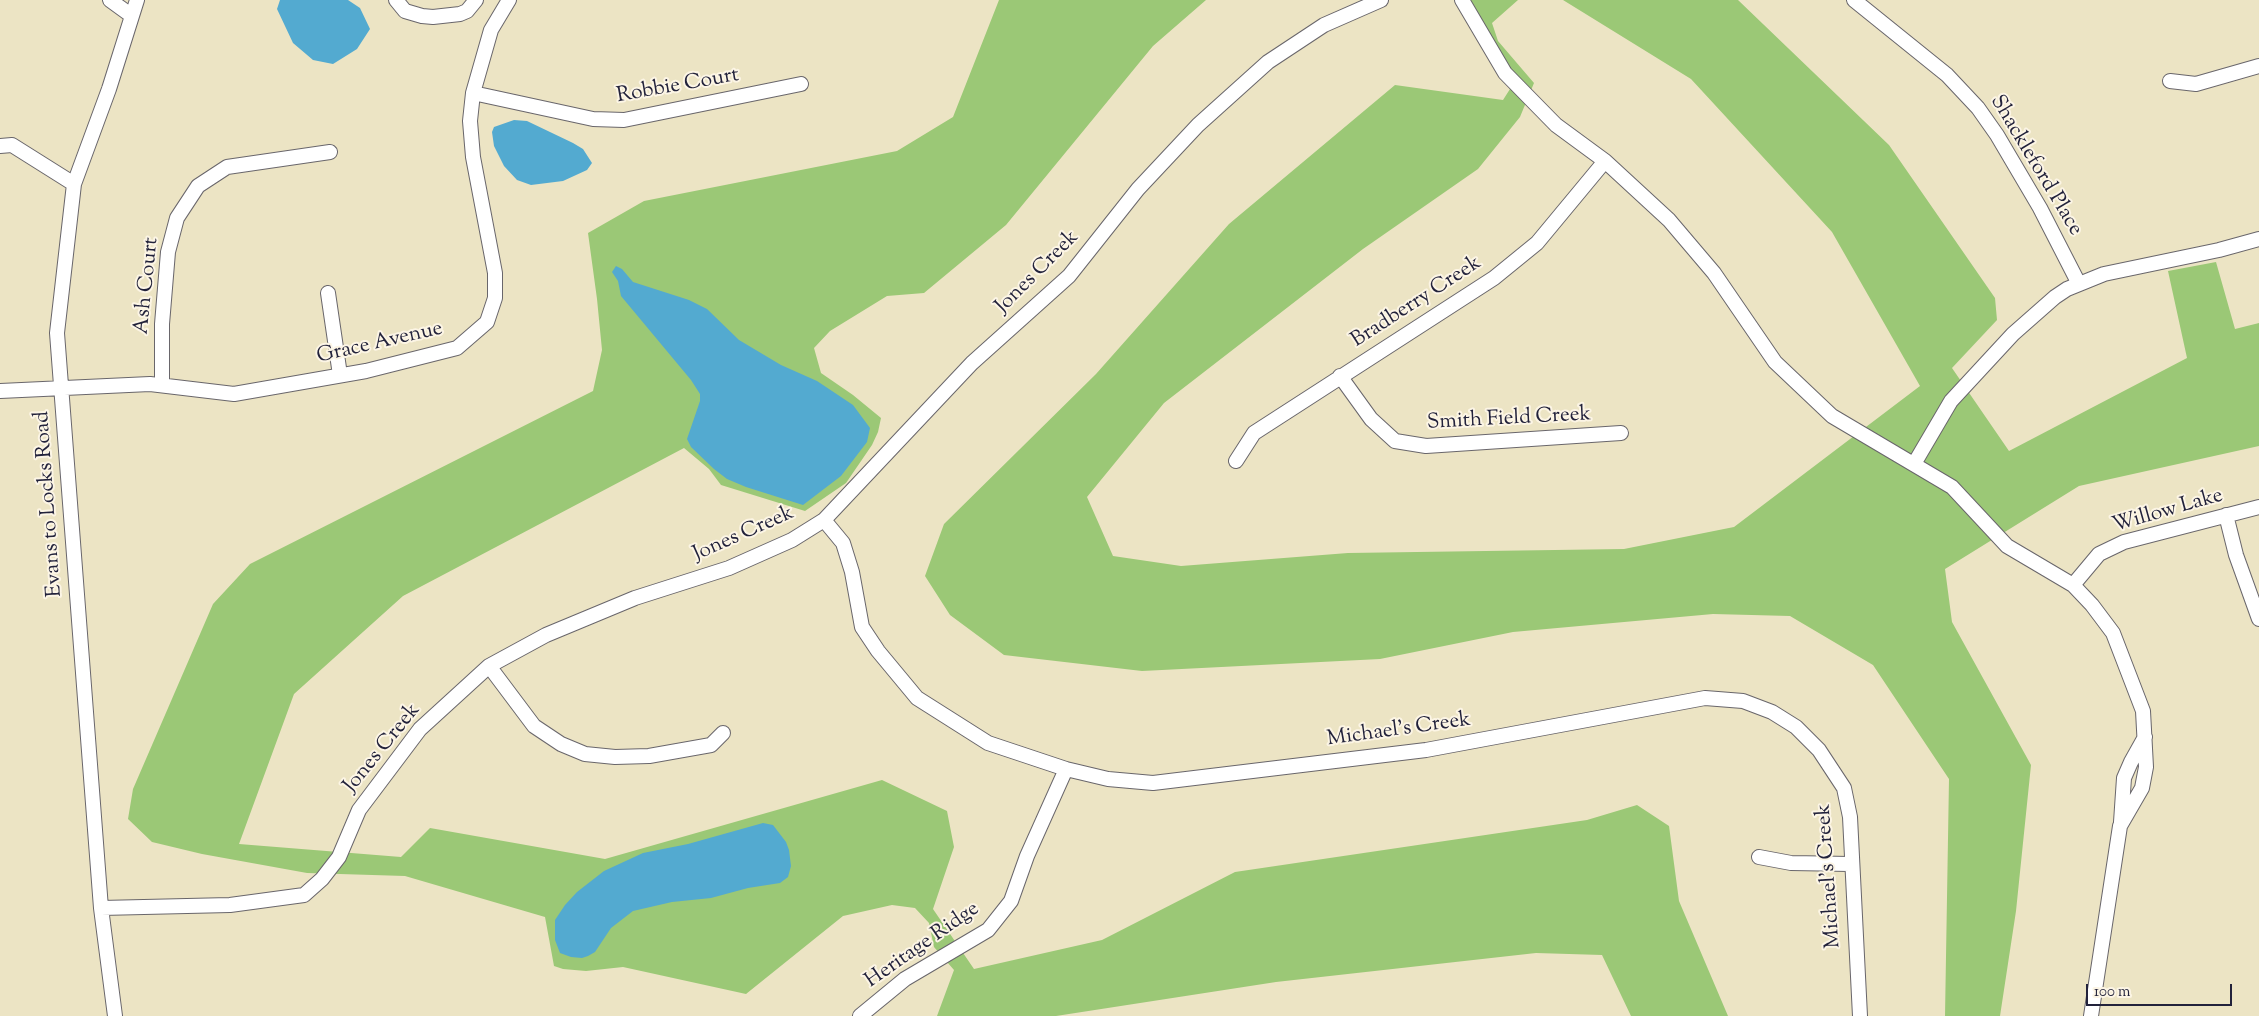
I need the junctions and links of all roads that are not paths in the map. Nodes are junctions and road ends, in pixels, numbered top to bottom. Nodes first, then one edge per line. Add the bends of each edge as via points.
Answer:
1 (110, 0) edge
2 (137, 0) edge
3 (396, 0) edge
4 (476, 0) edge
5 (509, 0) edge
6 (1381, 0) edge
7 (1462, 0) edge
8 (1854, 0) edge
9 (132, 16) junction
10 (2259, 66) edge
11 (2170, 81) dead end
12 (801, 84) dead end
13 (473, 93) junction
14 (0, 146) edge
15 (330, 152) dead end
16 (1605, 162) junction
17 (74, 184) junction
18 (2259, 239) edge
19 (2079, 284) junction
20 (328, 293) dead end
21 (340, 375) junction
22 (1340, 376) junction
23 (162, 385) junction
24 (62, 389) junction
25 (0, 391) edge
26 (1621, 433) dead end
27 (1236, 461) dead end
28 (1914, 464) junction
29 (2259, 507) edge
30 (2226, 515) junction
31 (824, 520) junction
32 (2073, 585) junction
33 (2259, 619) edge
34 (489, 666) junction
35 (723, 733) dead end
36 (2146, 736) junction
37 (1066, 769) junction
38 (2120, 826) junction
39 (1759, 857) dead end
40 (1850, 864) junction
41 (102, 908) junction
42 (115, 1016) edge
43 (860, 1016) edge
44 (1860, 1016) edge
45 (2091, 1016) edge

1 - 9 street
2 - 9 street, Evans to Locks Road
3 - 4 street via 405,11 428,16 460,14
5 - 13 street, Grace Avenue via 491,30
6 - 31 street, Jones Creek via 1324,25 1268,62 1198,125 1138,190 1069,276 972,363
7 - 16 street via 1505,73 1556,125
8 - 19 street, Shackleford Place via 1947,74 1978,108 2040,208
9 - 17 street, Evans to Locks Road
10 - 11 street via 2196,84
12 - 13 street, Robbie Court via 624,120 592,119
13 - 21 street, Grace Avenue via 470,121 473,157 495,273 494,298 487,322 457,348
14 - 17 street via 12,145
15 - 23 street, Ash Court via 227,167 198,186 177,218 168,252 162,324
16 - 22 street, Bradberry Creek via 1536,243 1494,278
16 - 28 street via 1669,220 1714,273 1775,362 1832,416
17 - 24 street, Evans to Locks Road via 57,333
18 - 19 street via 2104,274
19 - 28 street via 2041,308 1973,375 1951,401
20 - 21 street
21 - 23 street, Grace Avenue via 234,394
22 - 26 street, Smith Field Creek via 1371,419 1395,441 1426,446
22 - 27 street, Bradberry Creek via 1254,433
23 - 24 street, Grace Avenue
24 - 25 street, Grace Avenue
24 - 41 street, Evans to Locks Road
28 - 32 street via 1952,487 2006,546
29 - 30 street, Willow Lake
30 - 32 street, Willow Lake via 2124,542 2099,554
30 - 33 street via 2236,555
31 - 34 street, Jones Creek via 783,544 729,568 635,598 546,635
31 - 37 street, Michael's Creek via 843,543 862,627 917,698 988,743
32 - 36 street via 2113,633 2143,711
34 - 35 street via 534,726 561,744 584,754 649,756 711,745
34 - 41 street, Jones Creek via 420,729 359,810 338,857 322,880 304,895 230,904
36 - 38 street via 2124,778
36 - 38 street via 2142,788
37 - 40 street, Michael's Creek via 1108,779 1153,783 1426,750 1705,698 1744,701 1772,712 1796,727 1819,750 1844,788 1850,818
37 - 43 street, Heritage Ridge via 1027,856 1011,901 988,930 904,978
38 - 45 street
39 - 40 street via 1791,863
40 - 44 street, Michael's Creek
41 - 42 street, Evans to Locks Road

